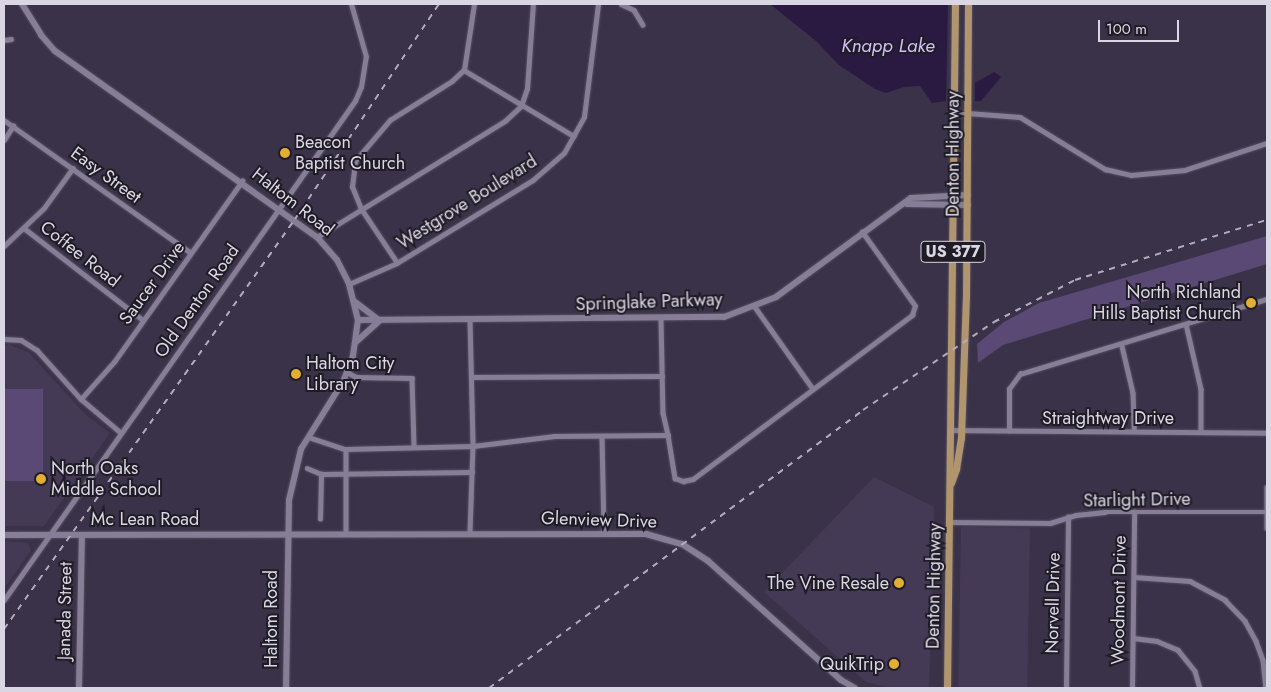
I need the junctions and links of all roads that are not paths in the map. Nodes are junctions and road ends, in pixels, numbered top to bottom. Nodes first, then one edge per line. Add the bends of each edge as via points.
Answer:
1 (22, 4) edge
2 (352, 4) edge
3 (474, 4) edge
4 (533, 4) edge
5 (598, 4) edge
6 (621, 4) edge
7 (955, 4) edge
8 (968, 4) edge
9 (643, 25) dead end
10 (11, 39) dead end
11 (4, 40) edge
12 (464, 70) junction
13 (521, 106) junction
14 (968, 111) junction
15 (954, 112) junction
16 (4, 120) edge
17 (13, 126) junction
18 (574, 136) junction
19 (4, 140) edge
20 (1267, 143) edge
21 (73, 168) junction
22 (242, 180) junction
23 (954, 194) junction
24 (968, 195) junction
25 (907, 204) junction
26 (954, 204) junction
27 (968, 205) junction
28 (280, 208) junction
29 (361, 209) junction
30 (24, 228) junction
31 (862, 232) junction
32 (317, 236) junction
33 (4, 246) edge
34 (191, 253) junction
35 (397, 262) junction
36 (349, 284) junction
37 (1267, 299) edge
38 (354, 302) junction
39 (755, 307) junction
40 (143, 320) junction
41 (358, 320) junction
42 (380, 320) junction
43 (470, 320) junction
44 (661, 320) junction
45 (1186, 324) junction
46 (4, 339) edge
47 (356, 341) junction
48 (1122, 346) junction
49 (348, 372) junction
50 (662, 376) junction
51 (471, 377) junction
52 (812, 389) junction
53 (81, 399) junction
54 (949, 430) junction
55 (1009, 430) junction
56 (961, 431) junction
57 (1134, 431) junction
58 (120, 432) junction
59 (1201, 432) junction
60 (1267, 433) edge
61 (668, 435) junction
62 (308, 436) junction
63 (602, 436) junction
64 (473, 446) junction
65 (414, 447) junction
66 (346, 449) junction
67 (307, 468) dead end
68 (472, 472) junction
69 (346, 473) junction
70 (321, 474) junction
71 (951, 484) junction
72 (1267, 488) edge
73 (1134, 512) junction
74 (1267, 512) edge
75 (1068, 517) junction
76 (320, 520) dead end
77 (950, 522) junction
78 (1267, 528) edge
79 (287, 532) junction
80 (346, 532) junction
81 (470, 532) junction
82 (604, 532) junction
83 (50, 534) junction
84 (82, 534) junction
85 (4, 535) edge
86 (1134, 577) junction
87 (4, 600) edge
88 (1133, 638) junction
89 (79, 688) edge
90 (286, 688) edge
91 (855, 688) edge
92 (947, 688) edge
93 (1066, 688) edge
94 (1132, 688) edge
95 (1200, 688) edge
96 (1266, 688) edge

1 - 22 main road, Haltom Road via 41,35 56,51
2 - 28 street, Old Denton Road via 365,44 361,87
3 - 12 street
4 - 13 street via 527,89
5 - 18 street, Westgrove Boulevard via 589,96 584,117
6 - 9 street via 634,10
7 - 15 main road, Denton Highway / US 377
8 - 14 main road, Denton Highway / US 377
10 - 11 street
12 - 13 street
12 - 29 street via 390,120 364,149 352,174 352,187
13 - 18 street
13 - 29 street via 505,121
14 - 15 street
14 - 20 street via 1020,117 1105,169 1131,175 1185,170
14 - 24 main road, Denton Highway / US 377
15 - 23 main road, Denton Highway / US 377
16 - 17 street, Easy Street
17 - 19 street
17 - 21 street, Easy Street
18 - 35 street, Westgrove Boulevard via 564,152 533,180
21 - 30 street via 44,208
21 - 34 street, Easy Street
22 - 28 main road, Haltom Road
22 - 34 street, Saucer Drive
23 - 24 main road, Springlake Parkway
23 - 25 main road, Springlake Parkway via 911,198
23 - 26 main road, Denton Highway / US 377
24 - 27 main road, Denton Highway / US 377
25 - 26 main road
25 - 31 main road, Springlake Parkway
26 - 27 main road
26 - 54 main road, Denton Highway / US 377
27 - 56 main road, Denton Highway / US 377
28 - 32 main road, Haltom Road
28 - 58 street, Old Denton Road
29 - 32 street
29 - 35 street
30 - 33 street
30 - 40 street, Coffee Road
31 - 39 main road, Springlake Parkway via 776,297
31 - 52 street via 915,306 912,315
32 - 36 main road, Haltom Road via 337,260
34 - 40 street, Saucer Drive
35 - 36 street, Westgrove Boulevard
36 - 38 main road, Haltom Road
37 - 45 street
38 - 41 main road, Haltom Road
38 - 42 main road
39 - 44 main road, Springlake Parkway via 724,317
39 - 52 street
40 - 53 street, Saucer Drive via 114,362
41 - 42 main road, Springlake Parkway
41 - 47 main road, Haltom Road
42 - 43 main road, Springlake Parkway
42 - 47 main road
43 - 44 main road, Springlake Parkway
43 - 51 street
44 - 50 street
45 - 48 street
45 - 59 street via 1201,389
46 - 53 street via 21,340 37,350
47 - 49 main road, Haltom Road
48 - 55 street via 1020,374 1009,389
48 - 57 street via 1133,393
49 - 62 main road, Haltom Road
49 - 65 street via 356,377 412,378
50 - 51 street
50 - 61 street
51 - 64 street
52 - 61 street via 693,478 683,481 675,478
53 - 58 street
54 - 56 street, Straightway Drive
54 - 71 main road, Denton Highway / US 377
55 - 56 street, Straightway Drive
55 - 57 street, Straightway Drive
56 - 71 main road, Denton Highway / US 377
57 - 59 street, Straightway Drive
58 - 83 street, Old Denton Road
59 - 60 street, Straightway Drive
61 - 63 street
62 - 66 street
62 - 79 main road, Haltom Road via 292,476
63 - 64 street via 554,436
63 - 82 street
64 - 65 street
64 - 68 street
65 - 66 street
66 - 69 street
67 - 70 street
68 - 69 street
68 - 81 street
69 - 70 street
69 - 80 street
70 - 76 street
71 - 77 main road, Denton Highway / US 377
72 - 74 street
73 - 74 street, Starlight Drive
73 - 75 street, Starlight Drive
73 - 86 street, Woodmont Drive
74 - 78 street
75 - 77 street, Starlight Drive via 1050,523
75 - 93 street, Norvell Drive
77 - 92 main road, Denton Highway / US 377
79 - 80 main road, Glenview Drive
79 - 84 main road, Mc Lean Road
79 - 90 main road, Haltom Road
80 - 81 main road, Glenview Drive
81 - 82 main road, Glenview Drive
82 - 91 main road, Glenview Drive via 646,534 682,544 708,561 841,680
83 - 84 main road, Mc Lean Road
83 - 85 main road, Mc Lean Road
83 - 87 street, Old Denton Road
84 - 89 main road, Janada Street
86 - 88 street, Woodmont Drive
86 - 96 street via 1190,581 1225,600 1245,621 1256,641 1263,660
88 - 94 street, Woodmont Drive
88 - 95 street via 1157,641 1178,650 1196,672

